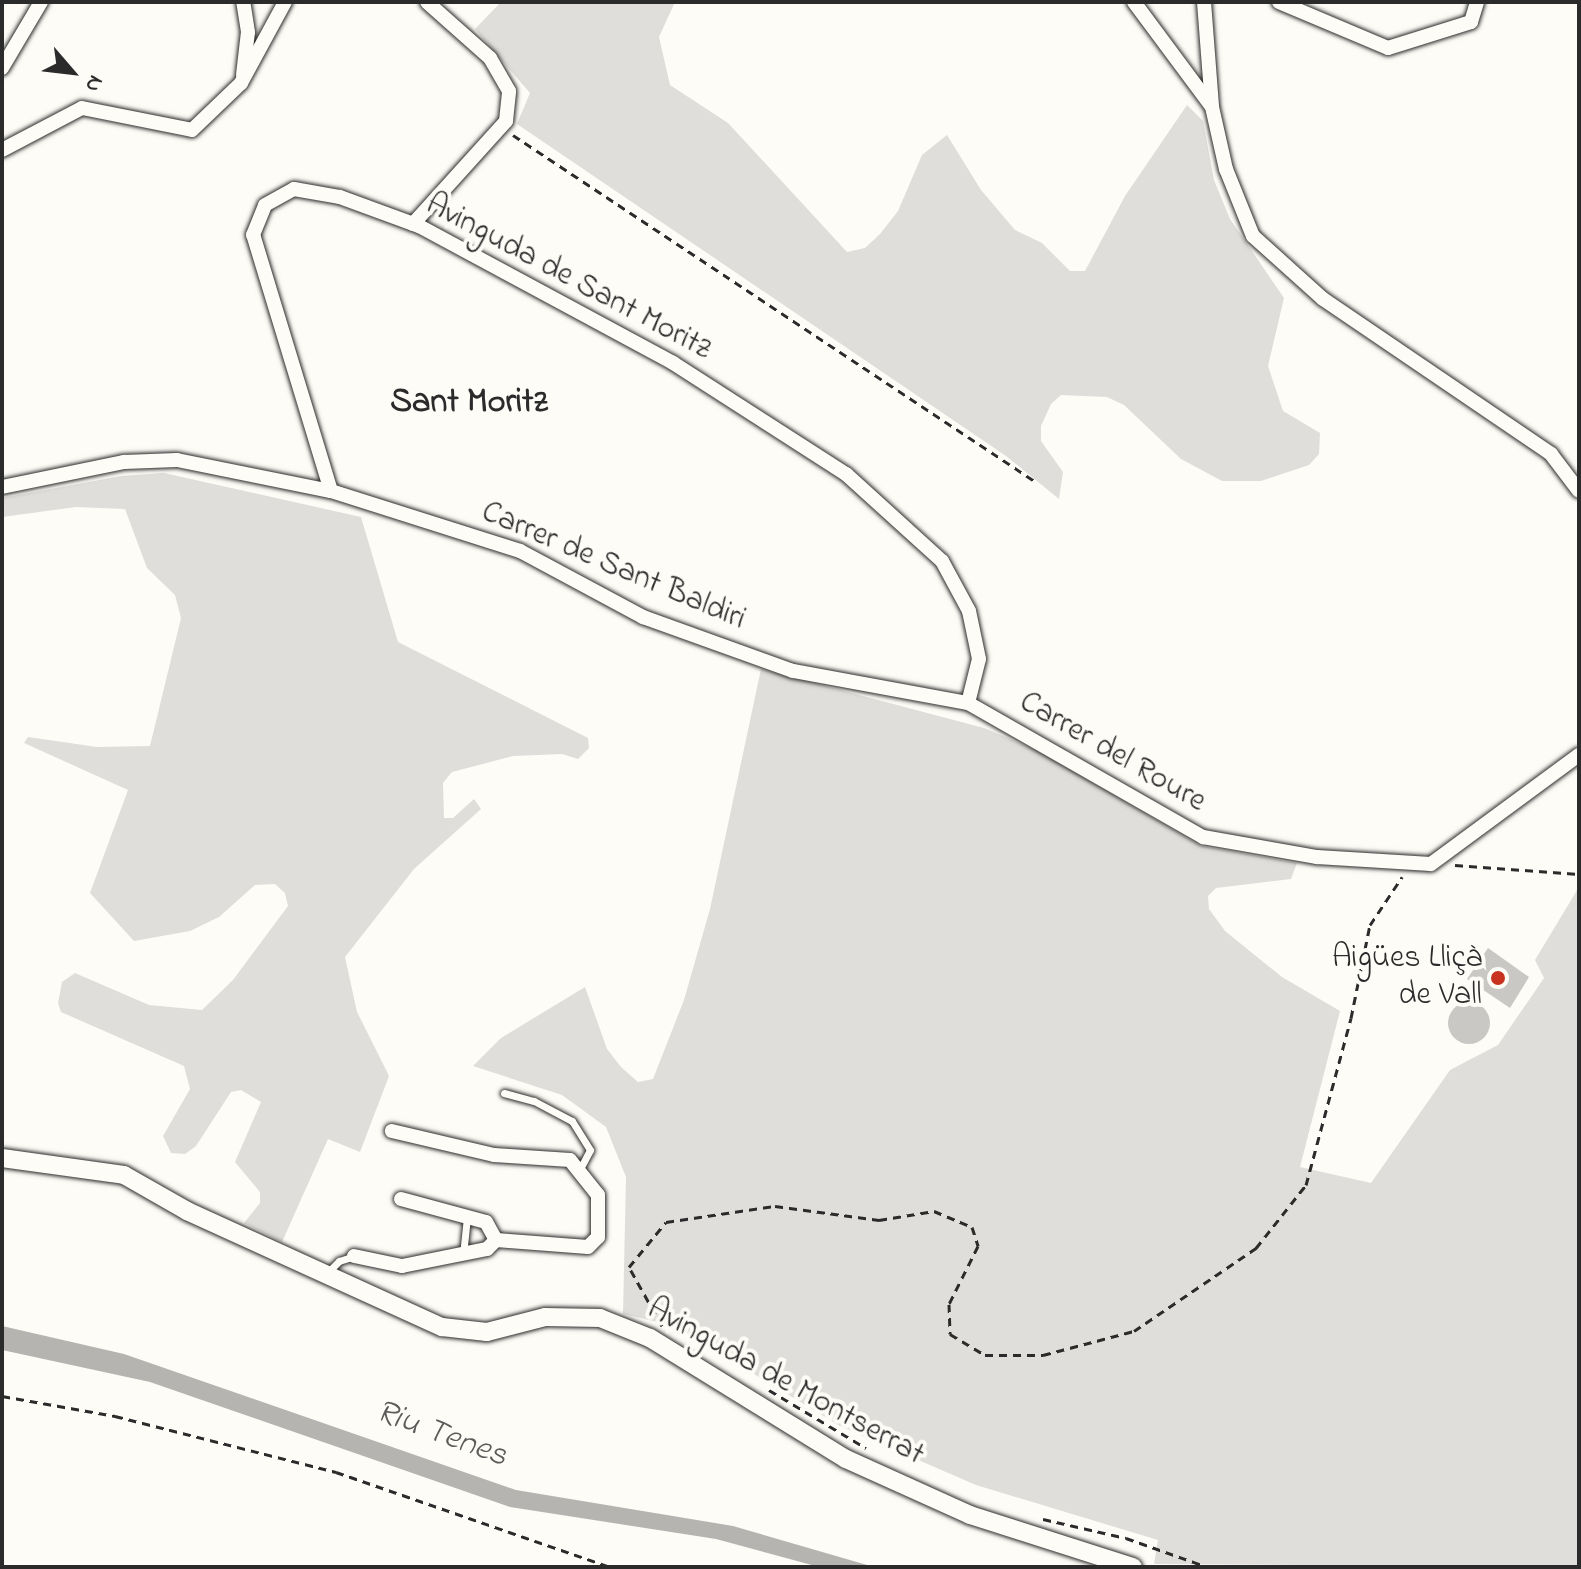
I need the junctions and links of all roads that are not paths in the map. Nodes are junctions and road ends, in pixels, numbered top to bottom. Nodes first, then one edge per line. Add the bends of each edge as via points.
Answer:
1 (41, 2) edge
2 (243, 2) edge
3 (285, 2) edge
4 (427, 2) edge
5 (1134, 2) edge
6 (1204, 2) edge
7 (1279, 2) edge
8 (1477, 2) edge
9 (2, 68) edge
10 (241, 83) junction
11 (1212, 107) junction
12 (2, 150) edge
13 (413, 224) junction
14 (2, 487) edge
15 (331, 491) junction
16 (1579, 491) edge
17 (968, 703) junction
18 (1579, 755) edge
19 (504, 1093) dead end
20 (392, 1131) dead end
21 (2, 1158) edge
22 (580, 1169) junction
23 (401, 1199) dead end
24 (467, 1217) junction
25 (496, 1240) junction
26 (463, 1255) junction
27 (354, 1256) joint
28 (326, 1275) junction
29 (1133, 1567) edge

1 - 9 street
2 - 10 street via 248,32
3 - 10 street
4 - 13 street via 490,58 509,91 506,121
5 - 11 street
6 - 11 street
7 - 8 street via 1388,48 1471,22
10 - 12 street via 192,130 82,108
11 - 16 street via 1226,169 1253,236 1323,299 1551,454
13 - 15 street, Avinguda de Sant Moritz via 340,197 294,189 265,205 253,235
13 - 17 street, Avinguda de Sant Moritz via 673,363 846,474 942,561 969,611 979,659
14 - 15 street, Carrer de Sant Baldiri via 124,462 177,460
15 - 17 street, Carrer de Sant Baldiri via 520,551 643,617 793,671
17 - 18 street, Carrer del Roure via 1203,837 1317,857 1431,864
19 - 22 lane via 534,1101 572,1121 590,1150
20 - 22 street via 494,1155 561,1156
21 - 28 street, Avinguda de Montserrat via 124,1175
22 - 25 street via 598,1195 601,1210 592,1246
23 - 24 street
24 - 25 street via 486,1222
24 - 26 lane
25 - 26 street via 487,1249
26 - 27 street via 402,1266
27 - 28 lane via 339,1261
28 - 29 street, Avinguda de Montserrat via 442,1327 487,1332 545,1317 600,1318 650,1338 846,1459 970,1515

